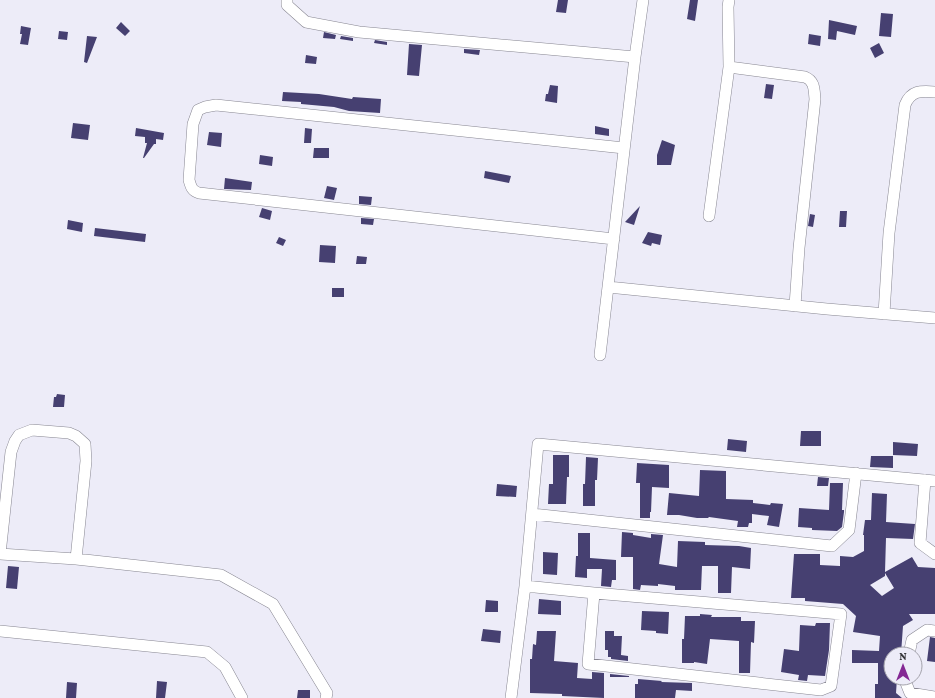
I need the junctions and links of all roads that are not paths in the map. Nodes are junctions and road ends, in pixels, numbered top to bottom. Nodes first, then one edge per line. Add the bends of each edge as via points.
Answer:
1 (287, 0) edge
2 (643, 0) edge
3 (729, 0) edge
4 (635, 57) junction
5 (729, 67) junction
6 (935, 92) edge
7 (624, 148) junction
8 (709, 216) dead end
9 (614, 239) junction
10 (608, 287) junction
11 (795, 306) junction
12 (884, 314) junction
13 (935, 318) edge
14 (600, 355) dead end
15 (856, 473) junction
16 (930, 480) edge
17 (532, 514) junction
18 (0, 554) edge
19 (935, 554) edge
20 (76, 559) junction
21 (525, 586) junction
22 (594, 593) junction
23 (0, 631) edge
24 (935, 631) edge
25 (911, 646) edge
26 (907, 686) edge
27 (935, 697) edge
28 (242, 698) edge
29 (326, 698) edge
30 (511, 698) edge

1 - 4 street via 287,5 306,22 359,32
2 - 4 street
3 - 5 street
4 - 7 street
5 - 8 street
5 - 11 street via 805,77 813,84 815,99
6 - 12 street via 912,93 905,105 889,233
7 - 9 street
7 - 9 street via 216,105 198,110 193,124 189,180 194,192
9 - 10 street
10 - 11 street
10 - 14 street
11 - 12 street
12 - 13 street
15 - 16 street
15 - 17 street via 849,530 832,546
15 - 17 street via 538,444
16 - 19 street via 920,543
17 - 21 street
18 - 20 street
18 - 20 street via 11,452 19,435 32,430 70,434 85,444 86,461
20 - 29 street via 221,575 273,604 326,693
21 - 22 street
21 - 30 street
22 - 22 street via 841,614 831,686 821,690 588,664
23 - 28 street via 206,652 225,667
24 - 25 street via 927,630 912,640
26 - 27 street via 910,693

